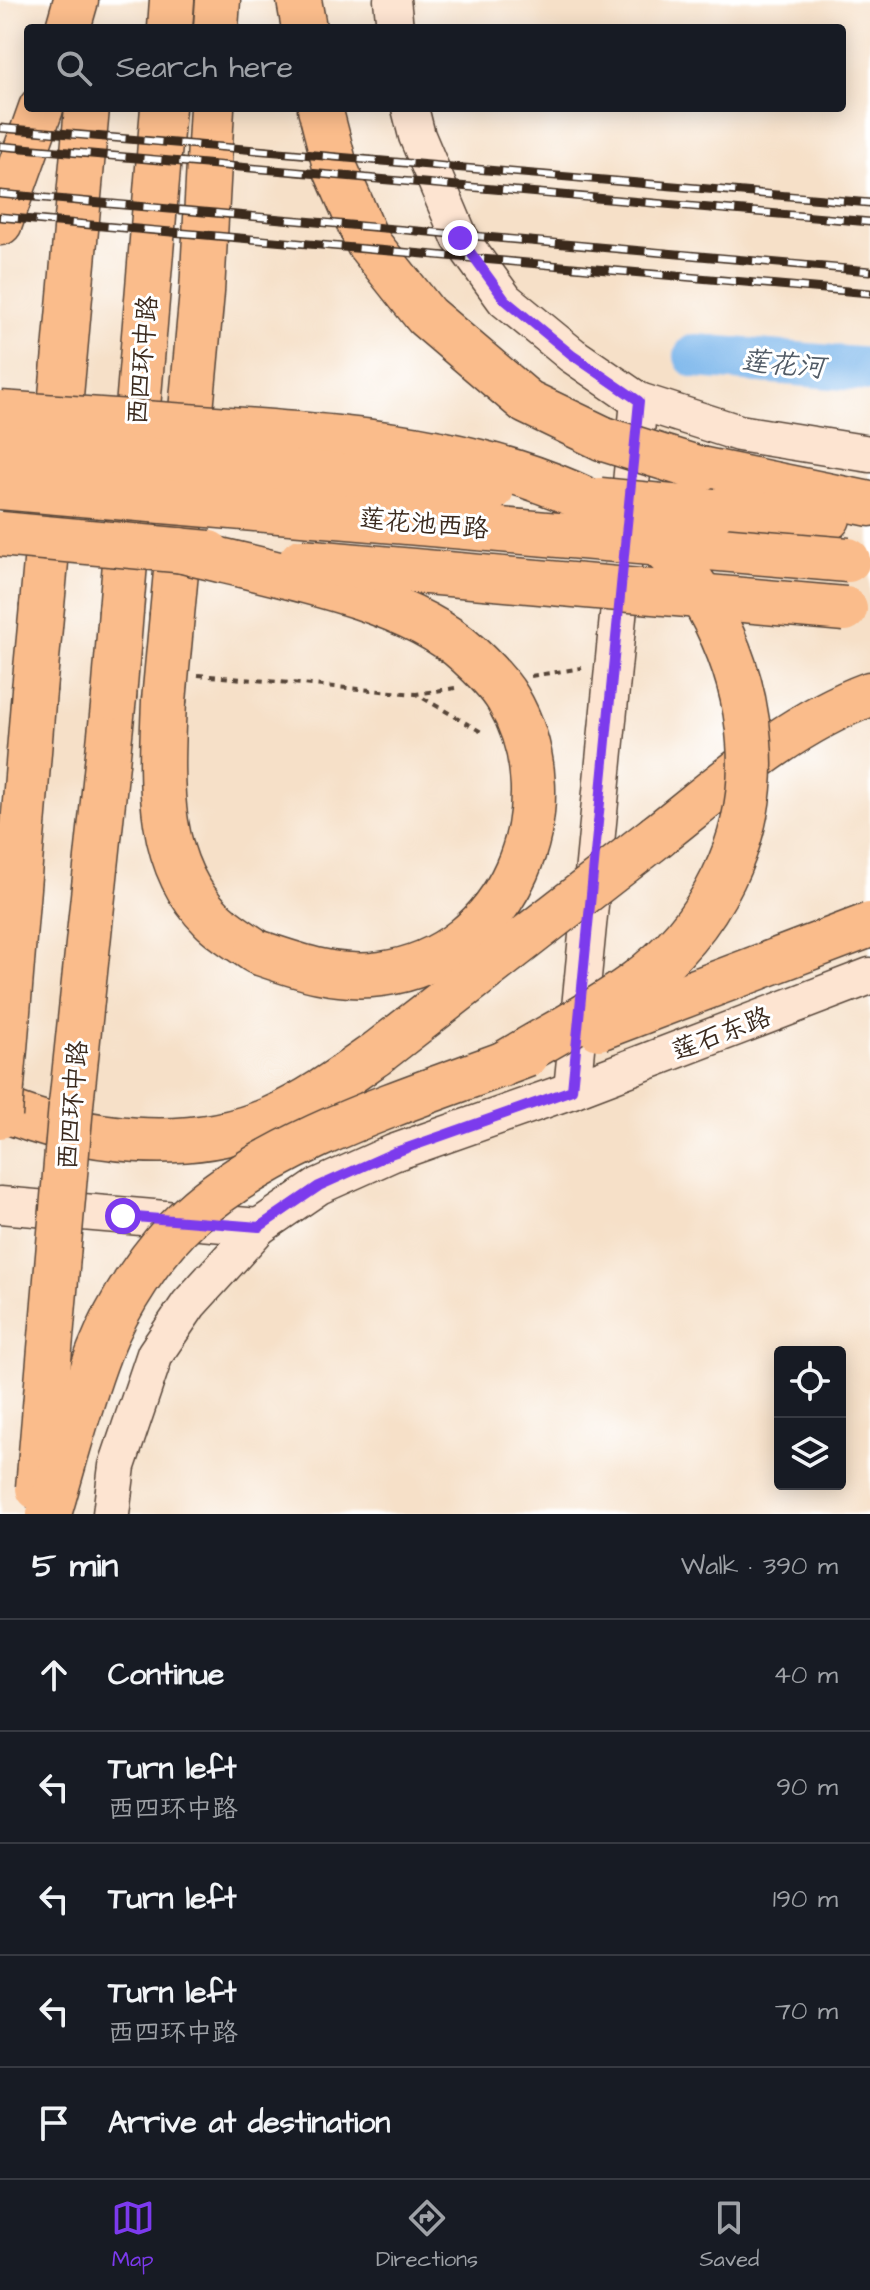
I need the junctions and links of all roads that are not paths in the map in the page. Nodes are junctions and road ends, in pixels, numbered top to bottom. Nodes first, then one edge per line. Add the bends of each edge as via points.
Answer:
1 (76, 0) edge
2 (97, 0) edge
3 (172, 0) edge
4 (218, 0) edge
5 (299, 0) edge
6 (313, 0) edge
7 (392, 0) edge
8 (69, 24) edge
9 (94, 24) edge
10 (170, 24) edge
11 (216, 24) edge
12 (303, 24) edge
13 (313, 24) edge
14 (395, 24) edge
15 (40, 112) edge
16 (87, 112) edge
17 (163, 112) edge
18 (212, 112) edge
19 (321, 112) edge
20 (411, 112) edge
21 (0, 223) edge
22 (639, 401) junction
23 (0, 413) edge
24 (0, 447) edge
25 (870, 454) edge
26 (0, 487) edge
27 (870, 504) edge
28 (870, 521) edge
29 (0, 534) edge
30 (179, 550) junction
31 (859, 561) edge
32 (858, 610) edge
33 (870, 694) edge
34 (870, 925) edge
35 (870, 976) edge
36 (500, 1066) junction
37 (572, 1090) junction
38 (1, 1103) edge
39 (0, 1205) edge
40 (259, 1227) junction
41 (35, 1514) edge
42 (49, 1514) edge
43 (111, 1514) edge

1 - 8 highway
2 - 9 highway
3 - 10 highway
4 - 11 highway
5 - 12 highway
6 - 13 highway
7 - 14 street
15 - 21 highway
16 - 38 highway, bridge
17 - 41 highway, 西四环中路, bridge via 114,697
18 - 30 highway, bridge via 202,292 172,615 175,688 163,810 171,848 187,886 212,919 257,952 321,974 381,974 433,959 480,926 519,872 535,805 529,749 508,697 466,652 395,607
19 - 27 highway, bridge via 336,170 368,243 426,316 527,402 604,439 700,469
20 - 22 street via 460,238 505,300
22 - 25 street via 739,433
22 - 37 street
23 - 36 highway, bridge via 305,435 427,450 507,468 639,529 690,578 738,673 748,725 752,771 744,822 727,876 686,938 634,985
24 - 28 highway, bridge
26 - 31 highway, 莲花池西路, bridge
29 - 30 highway, 莲花池西路, bridge
30 - 32 highway, 莲花池西路, bridge
33 - 38 highway, bridge via 772,745 376,1054 321,1093 269,1120 213,1135 96,1136 34,1123
34 - 36 highway, bridge
35 - 37 street, 莲石东路
36 - 42 highway, bridge via 260,1165 189,1216 143,1272 100,1351
37 - 40 street via 393,1153 319,1186
39 - 40 street
40 - 43 street via 189,1304 155,1354 117,1466

